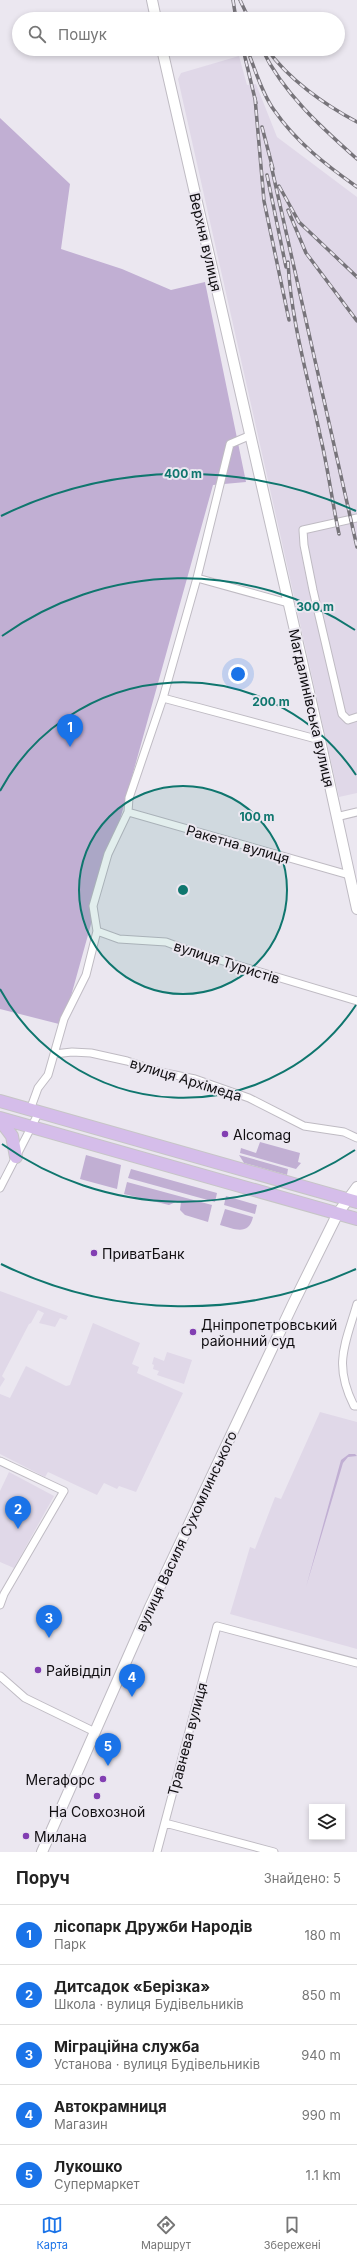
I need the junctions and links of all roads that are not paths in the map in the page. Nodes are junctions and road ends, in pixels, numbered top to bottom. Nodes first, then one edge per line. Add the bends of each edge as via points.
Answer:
1 (152, 0) edge
2 (155, 12) edge
3 (164, 56) edge
4 (251, 435) junction
5 (357, 518) edge
6 (197, 578) junction
7 (288, 603) junction
8 (163, 698) junction
9 (357, 717) edge
10 (320, 740) junction
11 (128, 812) junction
12 (357, 812) edge
13 (336, 817) junction
14 (349, 875) junction
15 (357, 909) edge
16 (97, 931) junction
17 (357, 1001) edge
18 (54, 1054) junction
19 (0, 1101) edge
20 (35, 1111) junction
21 (0, 1119) edge
22 (32, 1127) junction
23 (357, 1138) edge
24 (16, 1157) junction
25 (357, 1187) edge
26 (0, 1188) edge
27 (352, 1201) edge
28 (338, 1214) junction
29 (357, 1219) edge
30 (357, 1304) edge
31 (357, 1406) edge
32 (0, 1460) edge
33 (0, 1605) edge
34 (357, 1663) edge
35 (0, 1676) edge
36 (95, 1732) junction
37 (165, 1823) junction
38 (42, 1852) edge
39 (157, 1852) edge
40 (274, 1852) edge

1 - 2 street
3 - 4 street, Верхня вулиця
4 - 6 street via 230,444
4 - 7 street, Магдалинівська вулиця
5 - 9 street via 303,530 304,546 342,714 348,720
6 - 7 street
6 - 8 street
7 - 10 street, Магдалинівська вулиця
8 - 10 street
8 - 11 street via 129,798
10 - 13 street, Магдалинівська вулиця
11 - 14 street, Ракетна вулиця
11 - 16 street via 108,854 93,906
12 - 13 street
13 - 14 street, Магдалинівська вулиця
14 - 15 street, Магдалинівська вулиця
16 - 17 street, вулиця Туристів via 119,939 166,942 256,972
16 - 18 street via 86,976 64,1019
18 - 20 street via 48,1075 38,1088
18 - 23 street, вулиця Архімеда via 91,1053 195,1079 249,1098 304,1126 344,1132
19 - 20 main road
20 - 22 street
20 - 27 main road
21 - 22 main road
21 - 24 main road via 12,1136
22 - 24 street
22 - 28 main road
24 - 26 street
25 - 27 street
27 - 28 street
28 - 29 main road
28 - 36 street, вулиця Василя Сухомлинського via 150,1607
30 - 31 street via 341,1362 342,1378 354,1406
32 - 33 street via 64,1491
34 - 37 street, Травнева вулиця via 217,1626
35 - 36 street via 25,1698
36 - 38 street, вулиця Василя Сухомлинського
37 - 39 street, Травнева вулиця
37 - 40 street

